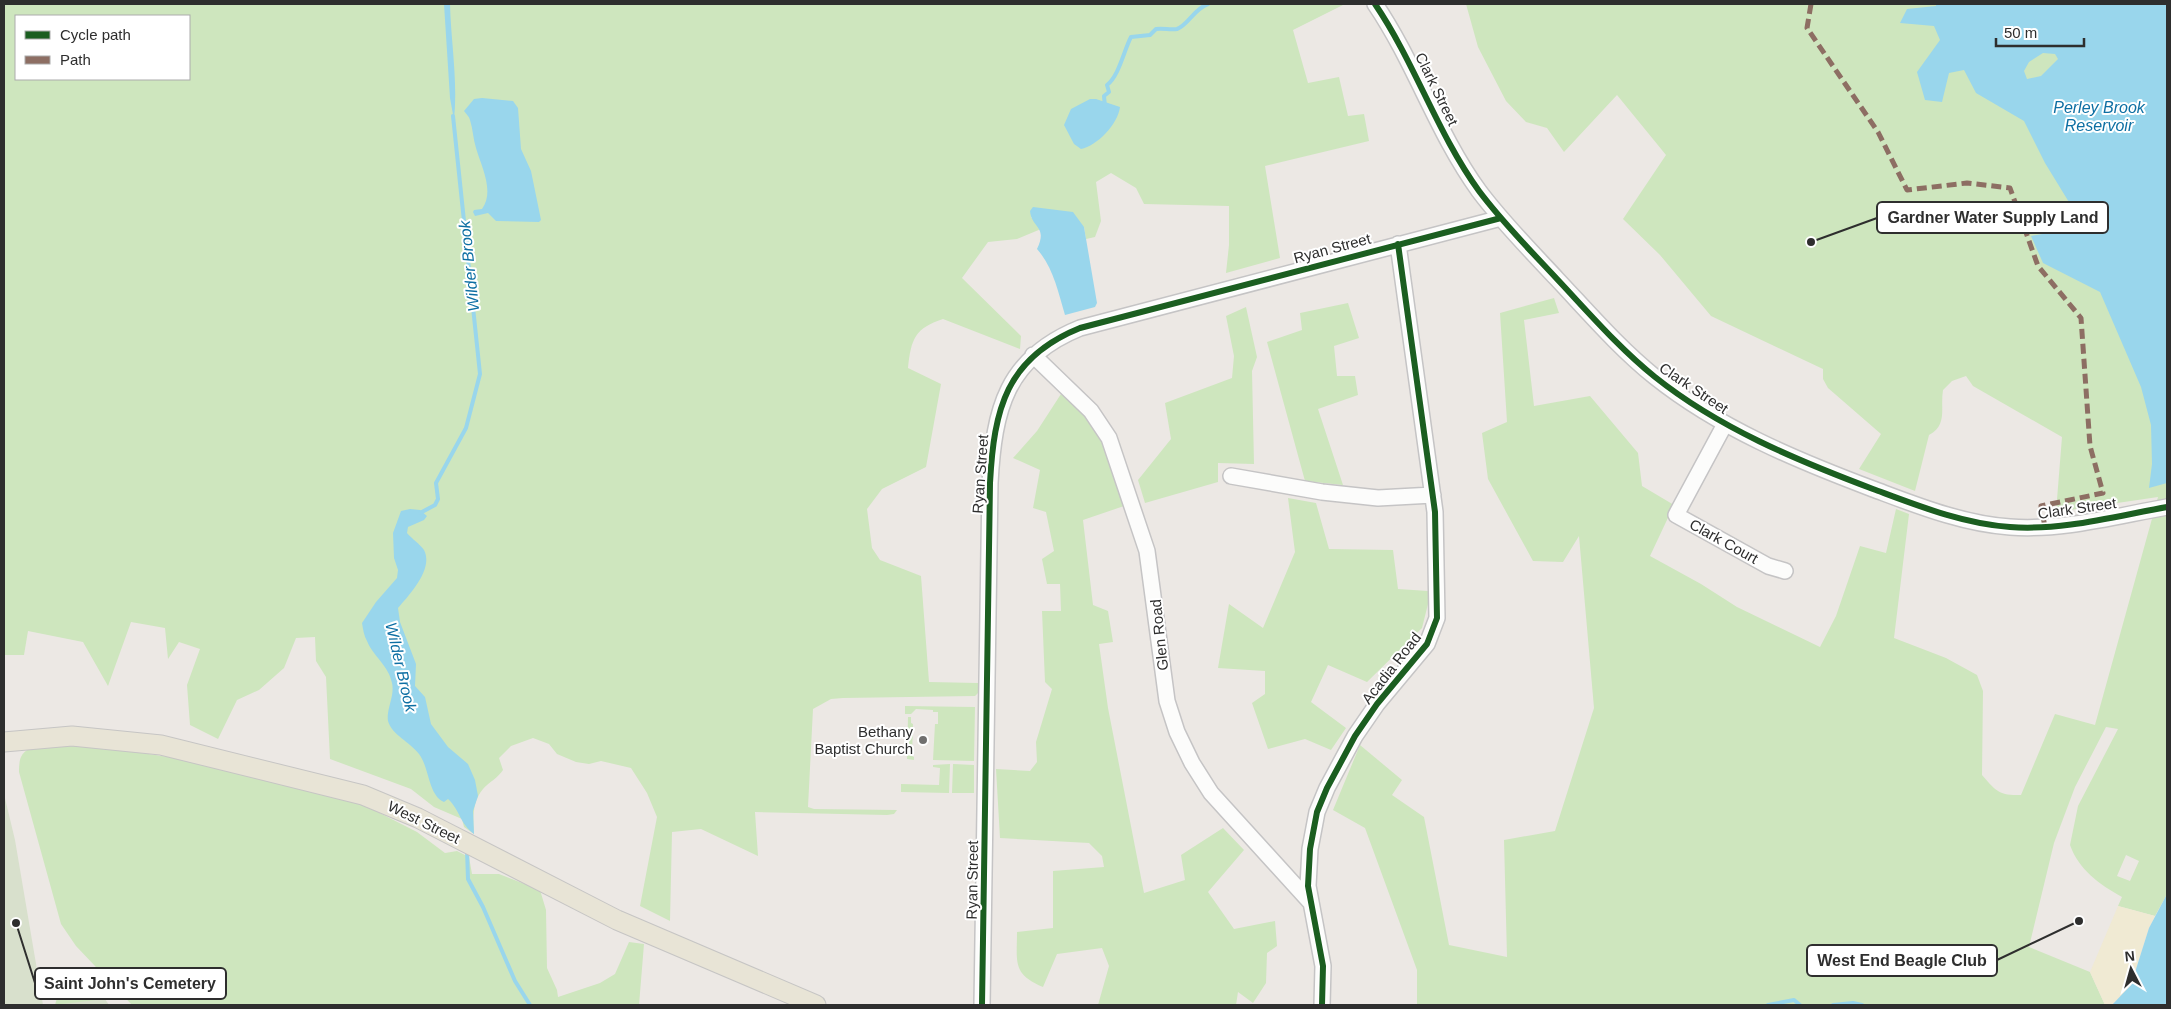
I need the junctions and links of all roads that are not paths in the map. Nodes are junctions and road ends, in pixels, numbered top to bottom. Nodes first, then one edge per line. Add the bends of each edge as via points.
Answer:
1 (1375, 4) edge
2 (1500, 218) junction
3 (1398, 244) junction
4 (1033, 355) junction
5 (1725, 424) junction
6 (1231, 476) dead end
7 (1433, 495) junction
8 (2167, 507) edge
9 (1785, 571) dead end
10 (4, 742) edge
11 (1311, 903) junction
12 (816, 1005) edge
13 (982, 1005) edge
14 (1322, 1005) edge

1 - 2 street, Clark Street via 1459,160
2 - 3 street, Ryan Street
2 - 5 street, Clark Street via 1631,356 1678,394
3 - 4 street, Ryan Street via 1080,328 1052,341
3 - 7 street, Acadia Road
4 - 11 street, Glen Road via 1091,411 1109,438 1147,551 1167,701 1192,763 1220,804
4 - 13 street, Ryan Street via 1004,396 996,420 991,459
5 - 8 street, Clark Street via 1824,470 1945,513 1992,525 2048,527
5 - 9 street, Clark Court via 1676,515 1768,566
6 - 7 street via 1378,498
7 - 11 street, Acadia Road via 1438,596 1436,625 1427,644 1355,736 1327,788 1312,836 1308,873
10 - 12 main road, West Street via 72,736 161,745 363,795 418,818 617,920
11 - 14 street, Acadia Road via 1322,966

